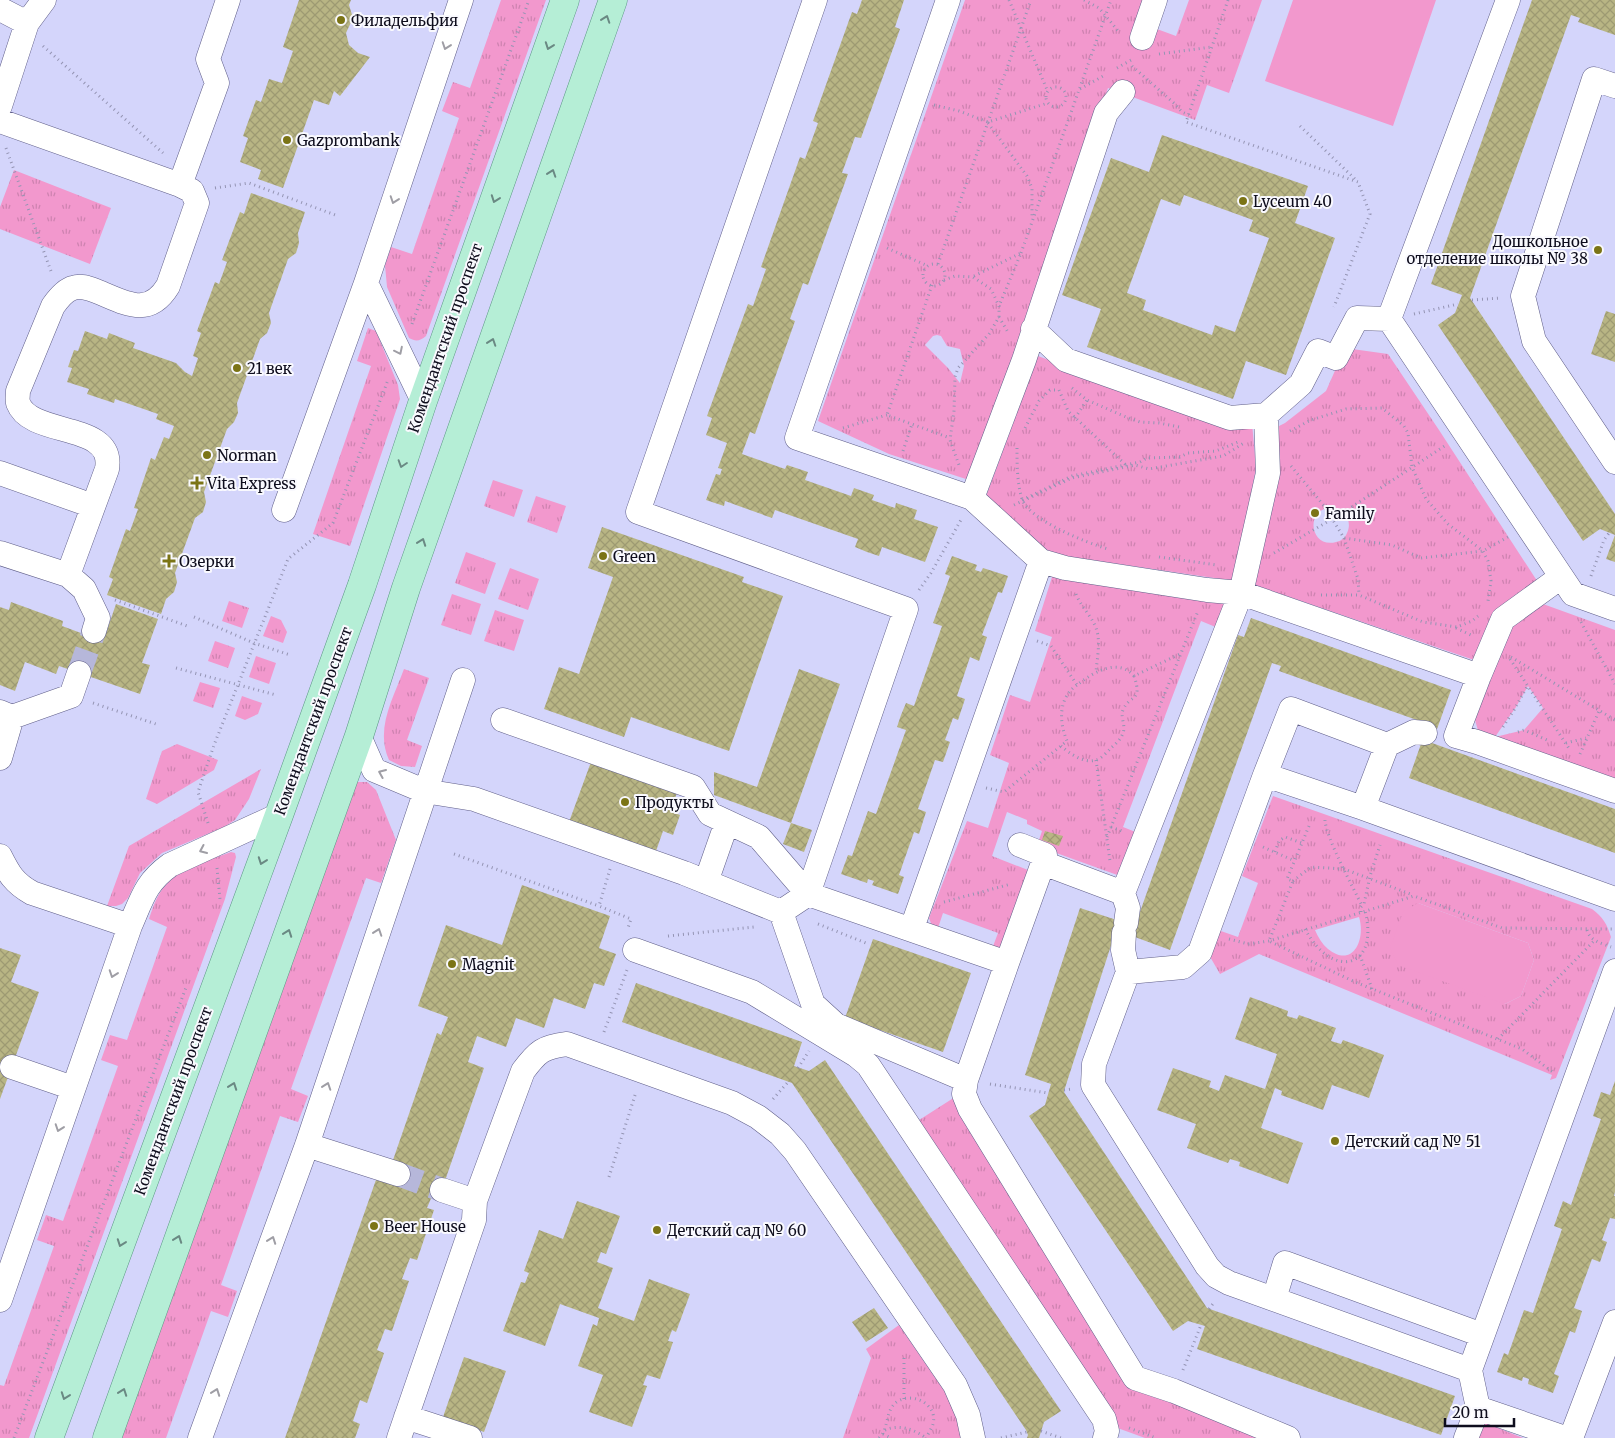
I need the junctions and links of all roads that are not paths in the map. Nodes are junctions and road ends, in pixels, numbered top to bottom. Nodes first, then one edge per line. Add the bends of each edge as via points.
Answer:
1 (44, 0) edge
2 (228, 0) edge
3 (461, 0) edge
4 (565, 0) edge
5 (613, 0) edge
6 (815, 0) edge
7 (948, 0) edge
8 (1156, 0) edge
9 (1508, 0) edge
10 (0, 8) edge
11 (27, 23) junction
12 (1132, 46) road end
13 (1615, 86) edge
14 (1123, 92) road end
15 (0, 106) edge
16 (2, 130) edge
17 (186, 183) junction
18 (366, 283) junction
19 (1389, 319) junction
20 (1033, 329) junction
21 (423, 401) junction
22 (1263, 432) junction
23 (1615, 462) edge
24 (0, 473) edge
25 (93, 506) junction
26 (981, 506) junction
27 (284, 510) dead end
28 (0, 553) edge
29 (1040, 561) junction
30 (1561, 577) junction
31 (1243, 581) junction
32 (76, 582) junction
33 (1615, 609) edge
34 (94, 632) tunnel mouth
35 (79, 672) tunnel mouth
36 (1479, 676) junction
37 (463, 680) dead end
38 (6, 714) edge
39 (503, 720) dead end
40 (1439, 734) junction
41 (358, 736) junction
42 (1387, 745) junction
43 (0, 758) edge
44 (1265, 775) junction
45 (1615, 790) edge
46 (424, 791) junction
47 (1363, 808) junction
48 (279, 815) junction
49 (727, 822) junction
50 (1020, 845) dead end
51 (0, 856) edge
52 (1040, 870) junction
53 (706, 882) junction
54 (1118, 891) junction
55 (808, 894) junction
56 (1615, 899) edge
57 (780, 911) junction
58 (916, 919) junction
59 (130, 926) junction
60 (635, 950) road end
61 (1007, 963) junction
62 (1615, 971) edge
63 (1128, 972) junction
64 (12, 1067) dead end
65 (966, 1080) junction
66 (73, 1088) junction
67 (307, 1145) junction
68 (398, 1174) tunnel mouth
69 (442, 1190) tunnel mouth
70 (475, 1201) junction
71 (1274, 1299) junction
72 (0, 1300) edge
73 (1615, 1322) edge
74 (1482, 1335) junction
75 (1470, 1370) junction
76 (1478, 1408) junction
77 (402, 1427) edge
78 (1116, 1433) edge
79 (49, 1438) edge
80 (107, 1438) edge
81 (200, 1438) edge
82 (470, 1438) edge
83 (973, 1438) edge
84 (1288, 1438) edge
85 (1466, 1438) edge
86 (1566, 1438) edge
87 (1571, 1438) edge

1 - 11 street
2 - 17 street via 208,59 217,82
3 -> 18 street
4 -> 21 main road, Комендантский проспект
41 -> 5 main road via 406,588
6 - 55 street via 638,512 906,609
7 - 26 street via 797,438
8 - 12 street
9 - 19 street
10 - 11 street
11 - 15 street
13 - 23 street via 1594,79 1523,296 1534,341
14 - 20 street via 1106,113
16 - 17 street
17 - 25 street via 197,203 162,297 148,305 133,305 84,286 72,288 52,306 18,391 18,402 24,412 95,441 104,448 107,469
18 -> 21 street
18 - 27 street
19 - 22 street via 1357,318 1336,358 1318,351 1301,384
19 - 30 street
20 - 22 street via 1066,360
20 - 26 street
21 -> 48 main road, Комендантский проспект via 362,585
22 - 31 street via 1268,473
24 - 25 street
25 - 32 street
26 - 29 street
28 - 32 street
29 - 31 street via 1065,568 1207,590
29 - 58 street
30 - 33 street via 1573,594
30 - 36 street via 1502,619
31 - 36 street
31 - 54 street
32 - 34 street via 98,618
35 - 38 street via 71,696
36 - 40 street
37 - 46 street
38 - 43 street
39 - 49 street via 693,787 710,814
40 - 42 street via 1414,732
40 - 45 street via 1477,742
46 -> 41 street via 374,770
80 -> 41 main road
42 - 44 street via 1291,709
42 - 47 street
44 - 47 street
44 - 63 street via 1200,952 1183,967
46 - 53 street via 474,799
67 -> 46 street
47 - 56 street
48 -> 59 street via 170,864 159,872 149,884
48 -> 79 main road, Комендантский проспект
49 - 53 street
49 - 55 street via 759,837
50 - 52 street via 1045,856
51 - 59 street via 19,886 32,893
52 - 54 street
52 - 61 street
53 - 57 street
54 - 63 street via 1128,908 1123,950
55 - 57 street
55 - 58 street
57 - 65 street via 813,1004 836,1025
58 - 61 street
59 -> 66 street
60 - 78 street via 752,992 868,1065
61 - 65 street
62 - 74 street
63 - 71 street via 1094,1064 1093,1085 1207,1266 1229,1283
64 - 66 street
65 - 84 street via 964,1094 970,1109 1135,1378
66 -> 72 street
67 - 68 street
81 -> 67 street
69 - 70 street
70 - 77 street via 474,1220
70 - 83 street via 523,1070 534,1056 550,1046 567,1044 732,1103 758,1117 795,1151 955,1385 968,1415
71 - 74 street via 1285,1263
71 - 75 street
73 - 87 street
74 - 75 street
75 - 76 street
76 - 85 street
76 - 86 street
77 - 82 street

